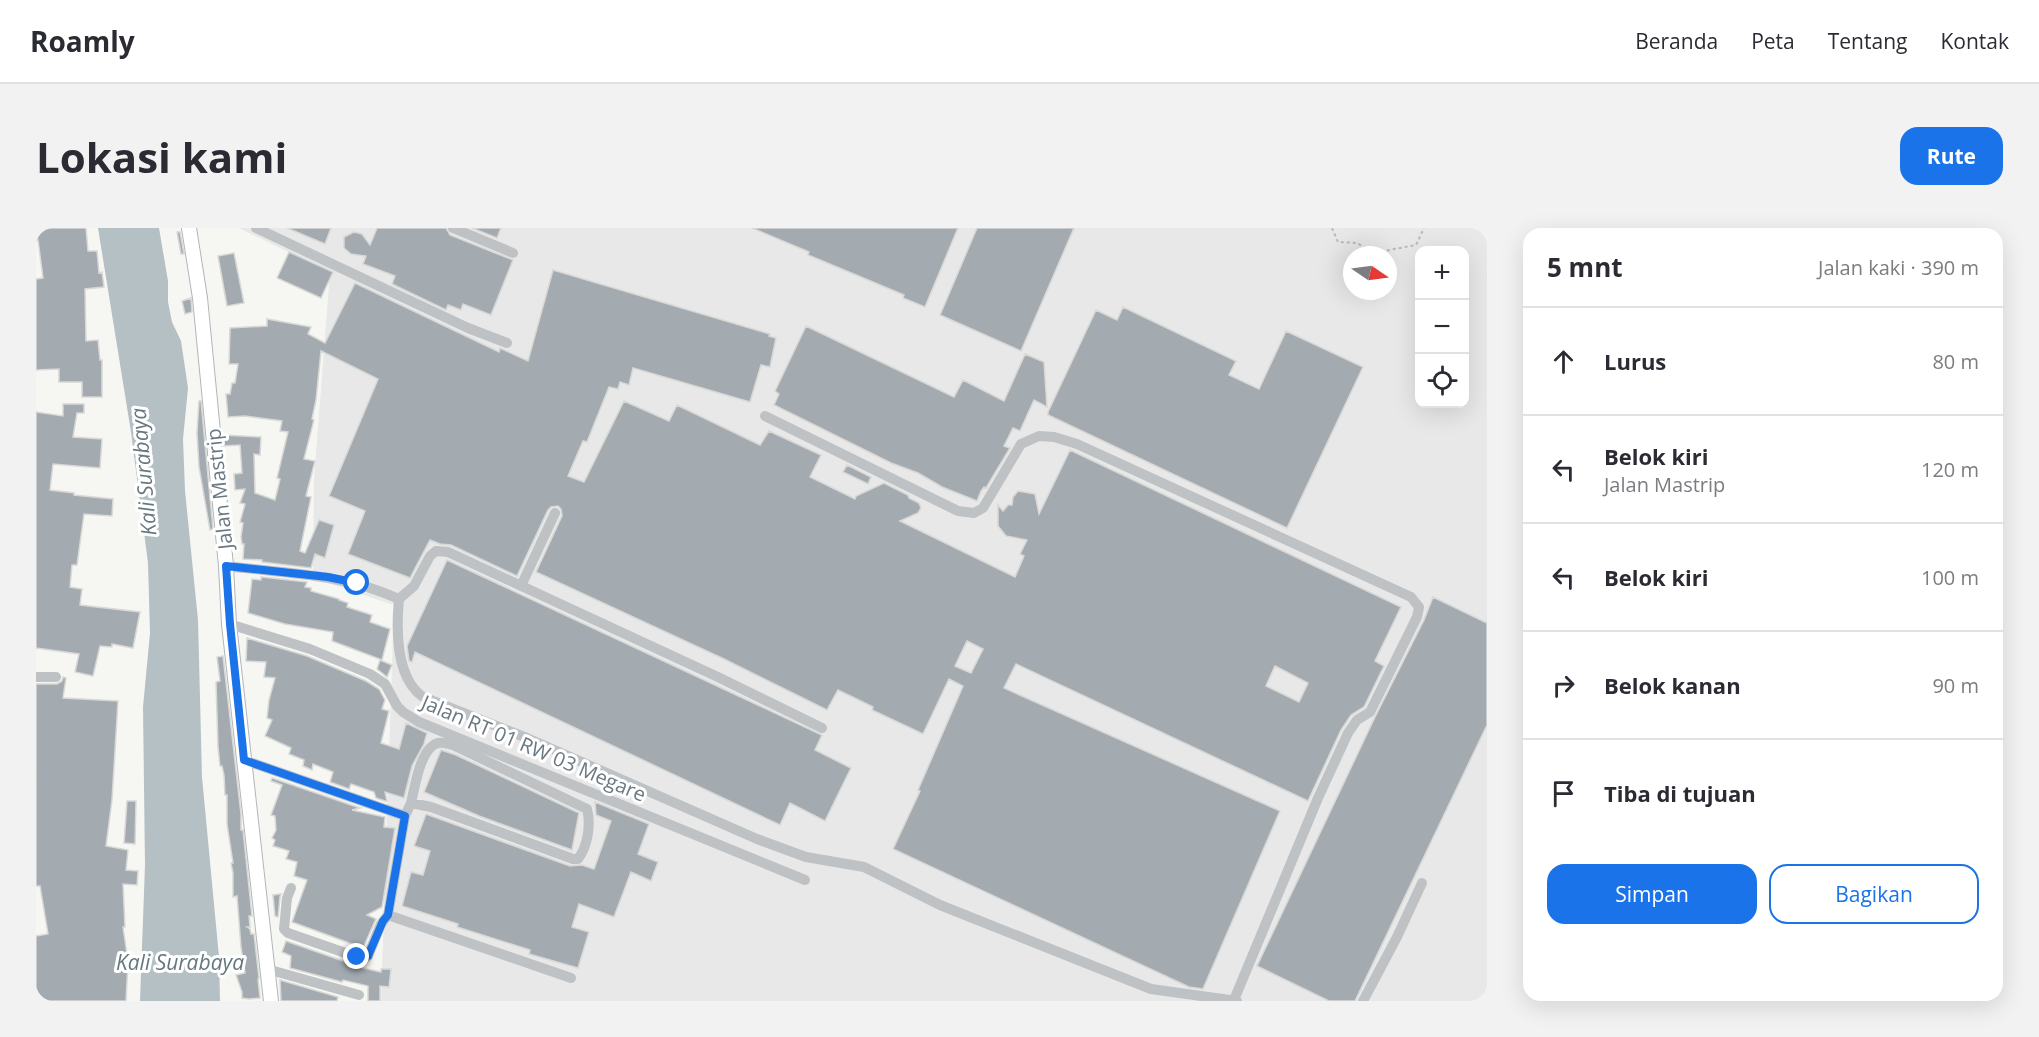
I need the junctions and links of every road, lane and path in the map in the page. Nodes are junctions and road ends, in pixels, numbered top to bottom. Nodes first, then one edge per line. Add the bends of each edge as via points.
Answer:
1 (189, 228) edge
2 (256, 228) edge
3 (453, 228) edge
4 (1332, 228) edge
5 (1424, 228) edge
6 (513, 253) dead end
7 (507, 344) dead end
8 (765, 416) dead end
9 (555, 513) dead end
10 (226, 566) junction
11 (521, 586) junction
12 (399, 599) junction
13 (230, 624) junction
14 (36, 677) edge
15 (56, 677) dead end
16 (822, 728) dead end
17 (244, 760) junction
18 (411, 803) junction
19 (405, 816) junction
20 (805, 880) dead end
21 (1422, 883) dead end
22 (291, 888) dead end
23 (388, 915) junction
24 (267, 969) junction
25 (571, 978) dead end
26 (359, 995) dead end
27 (271, 1001) edge
28 (1236, 1001) edge
29 (1363, 1001) edge

1 - 10 main road, Jalan Mastrip via 200,298
2 - 7 street
3 - 6 street
4 - 5 path via 1338,242 1384,251 1416,244
8 - 28 street via 958,511 974,513 983,508 1021,444 1039,436 1054,437 1077,444 1411,597 1419,606 1370,712 1357,720 1348,733
9 - 11 street
10 - 12 street via 328,577 375,588
10 - 13 main road, Jalan Mastrip
11 - 12 street via 441,550 430,556 410,591
11 - 16 street
12 - 28 street via 397,618 404,672 413,690 423,697 757,839 806,857 864,867 940,905 1151,988
13 - 17 main road, Jalan Mastrip
13 - 20 street, Jalan RT 01 RW 03 Megare via 310,649 370,674 385,684 397,706 418,722
14 - 15 street
17 - 19 street
17 - 24 main road, Jalan Mastrip
18 - 18 street via 573,859 582,854 589,827 587,809 440,742 428,748
18 - 19 street
19 - 23 street
21 - 29 street
22 - 23 street via 286,898 284,929 288,933 361,958 369,954
23 - 25 street
24 - 26 street
24 - 27 main road, Jalan Mastrip

